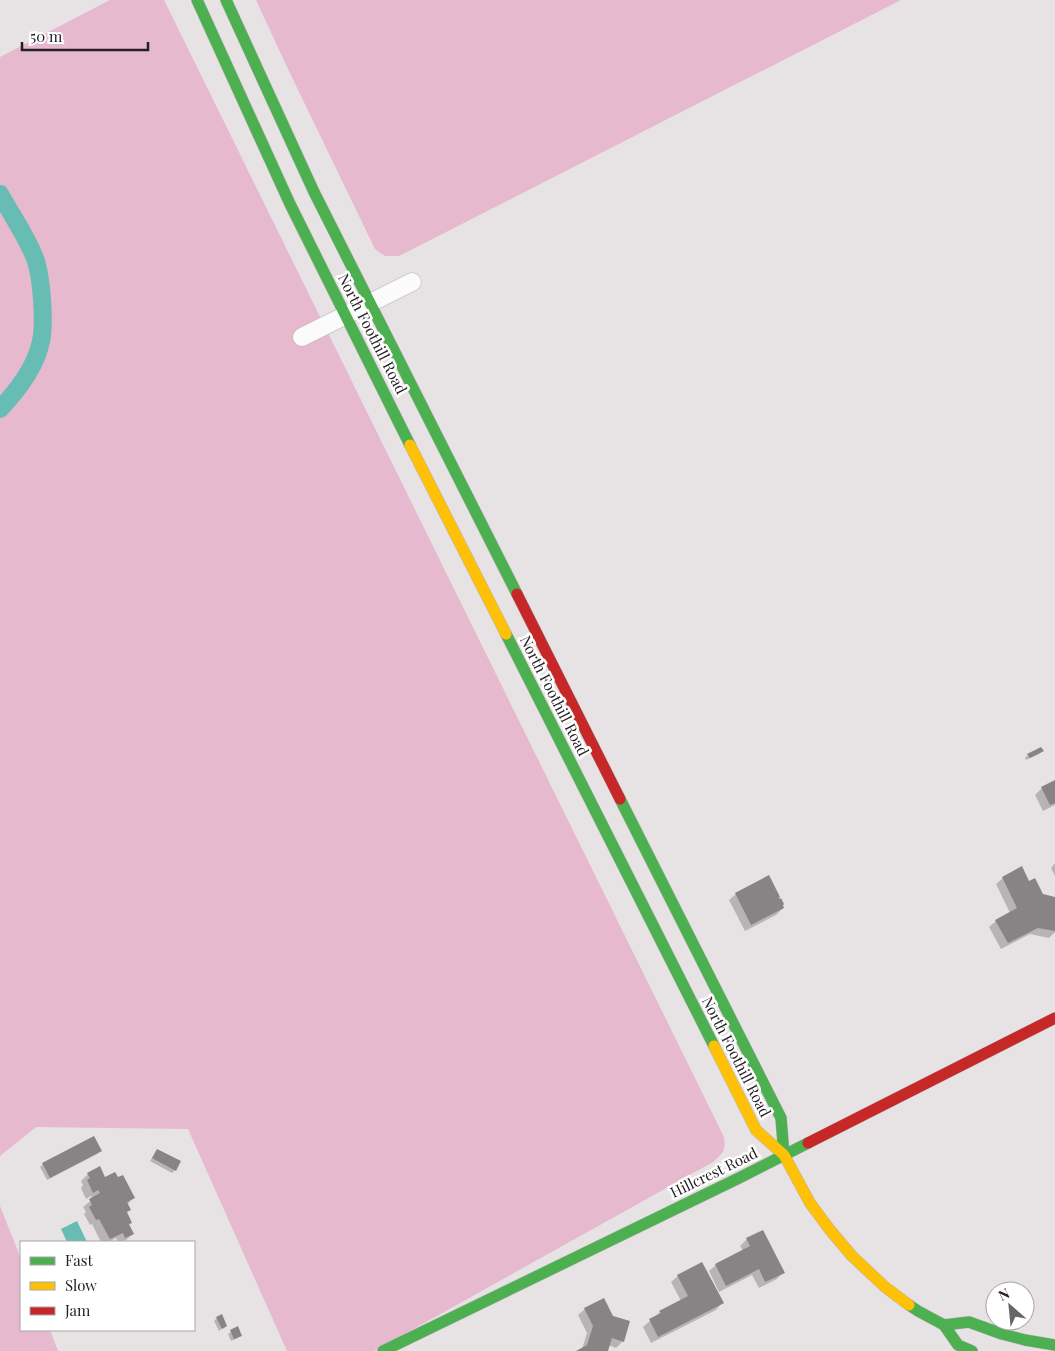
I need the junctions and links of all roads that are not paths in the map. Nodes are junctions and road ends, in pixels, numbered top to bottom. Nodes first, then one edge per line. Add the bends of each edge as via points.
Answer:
1 (197, 0) edge
2 (226, 0) edge
3 (412, 282) dead end
4 (370, 303) junction
5 (345, 315) junction
6 (302, 337) dead end
7 (1055, 1018) edge
8 (784, 1155) junction
9 (944, 1325) junction
10 (1055, 1345) edge
11 (383, 1351) edge
12 (972, 1351) edge

1 - 5 main road, North Foothill Road
2 - 4 main road, North Foothill Road via 314,192
3 - 4 street
4 - 5 street
4 - 8 main road, North Foothill Road via 781,1118
5 - 6 street
5 - 8 main road, North Foothill Road via 756,1130
7 - 8 main road, Hillcrest Road
8 - 9 main road via 810,1203 852,1256 886,1287 918,1311
8 - 11 main road, Hillcrest Road
9 - 10 main road via 969,1322 1002,1334
9 - 12 main road via 958,1345

